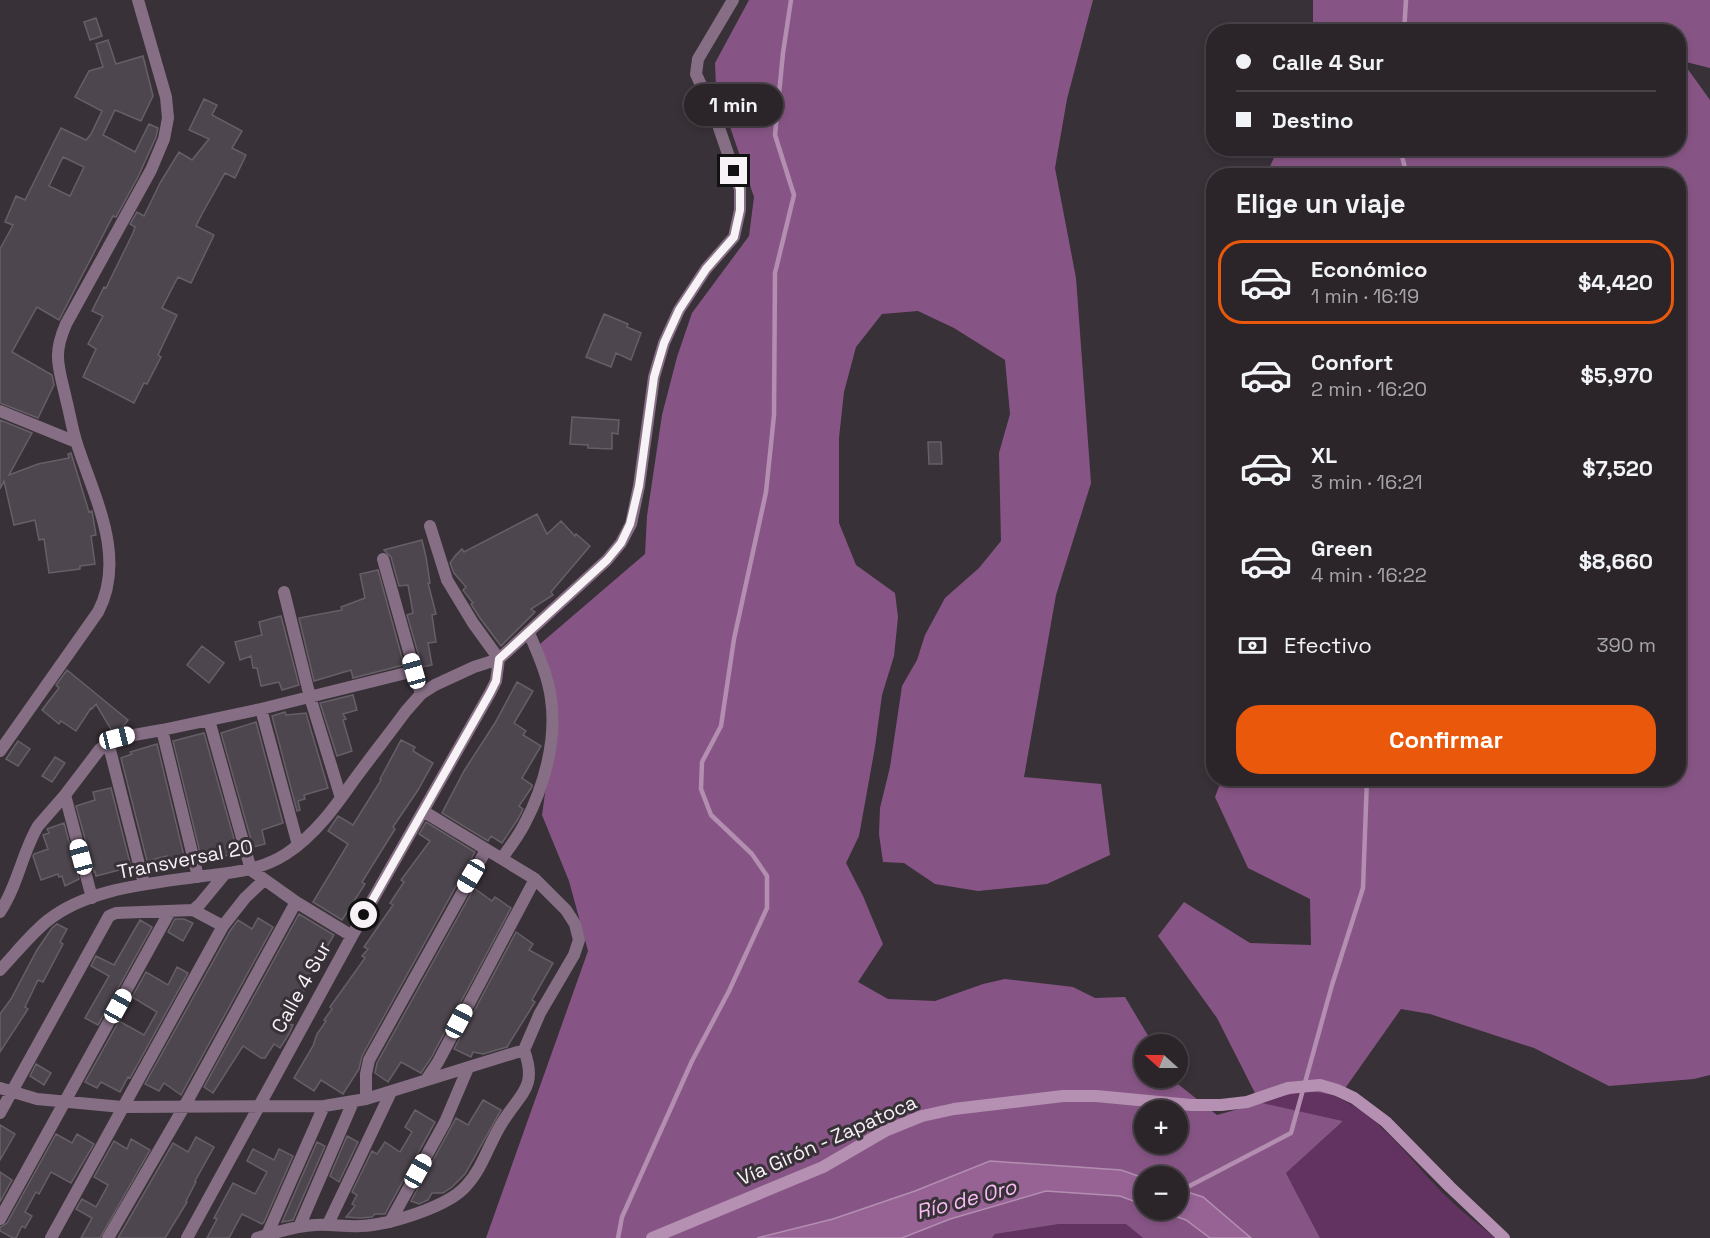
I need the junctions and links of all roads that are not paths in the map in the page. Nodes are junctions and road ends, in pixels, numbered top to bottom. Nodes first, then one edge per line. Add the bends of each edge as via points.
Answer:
1 (138, 0) edge
2 (733, 0) edge
3 (0, 411) edge
4 (76, 442) junction
5 (430, 526) dead end
6 (383, 559) dead end
7 (284, 592) dead end
8 (529, 633) junction
9 (499, 659) junction
10 (414, 671) junction
11 (421, 694) junction
12 (310, 697) junction
13 (261, 709) junction
14 (210, 720) junction
15 (162, 730) junction
16 (108, 742) junction
17 (0, 751) edge
18 (65, 795) junction
19 (340, 798) junction
20 (423, 811) junction
21 (298, 845) junction
22 (486, 850) junction
23 (502, 858) junction
24 (251, 870) junction
25 (224, 875) junction
26 (198, 877) junction
27 (534, 879) junction
28 (264, 880) junction
29 (144, 884) junction
30 (92, 897) junction
31 (296, 902) junction
32 (193, 910) junction
33 (170, 911) junction
34 (0, 912) edge
35 (223, 926) junction
36 (352, 936) junction
37 (0, 970) edge
38 (524, 1050) junction
39 (468, 1068) junction
40 (426, 1080) junction
41 (6, 1090) edge
42 (391, 1092) junction
43 (366, 1099) junction
44 (65, 1102) junction
45 (353, 1102) junction
46 (324, 1106) junction
47 (122, 1107) junction
48 (184, 1107) junction
49 (257, 1107) junction
50 (0, 1113) edge
51 (0, 1219) edge
52 (390, 1222) junction
53 (328, 1224) junction
54 (299, 1227) junction
55 (262, 1236) edge
56 (51, 1238) edge
57 (108, 1238) edge
58 (187, 1238) edge
59 (652, 1238) edge
60 (1504, 1238) edge

1 - 4 street via 166,97 168,118 158,155 59,340 58,366
2 - 8 street via 698,59 696,74 740,189 734,237 706,269 679,310 664,343 654,377 639,486 621,543
3 - 4 street
4 - 17 street via 99,507 110,556 107,590 98,612
5 - 9 street via 447,580
6 - 10 street
7 - 12 street
8 - 9 street
8 - 23 street via 544,670 553,728 539,795
9 - 11 street, Transversal 20 via 453,676
9 - 20 street, Calle 4 Sur via 496,681
10 - 11 street
10 - 12 street
11 - 19 street, Transversal 20
12 - 13 street
12 - 19 street
13 - 14 street
13 - 21 street
14 - 15 street
14 - 24 street
15 - 16 street
15 - 26 street
16 - 18 street
16 - 29 street
18 - 30 street
18 - 34 street via 31,837 18,877
19 - 21 street, Transversal 20
20 - 22 street
20 - 36 street, Calle 4 Sur
21 - 24 street, Transversal 20
22 - 23 street
22 - 43 street via 369,1060
23 - 27 street
24 - 25 street, Transversal 20
24 - 28 street
25 - 26 street, Transversal 20
25 - 32 street
26 - 29 street, Transversal 20
27 - 38 street via 566,910 579,940
27 - 40 street
28 - 31 street
28 - 35 street
29 - 30 street, Transversal 20
30 - 37 street, Transversal 20 via 47,921
31 - 36 street
31 - 48 street
32 - 33 street
32 - 35 street
33 - 41 street via 108,916
33 - 44 street
35 - 47 street
36 - 49 street, Calle 4 Sur
38 - 39 street
38 - 52 street via 530,1074 527,1085 465,1188 450,1199
39 - 40 street
39 - 52 street via 445,1122
40 - 42 street
41 - 44 street
41 - 50 street
42 - 43 street
42 - 53 street
43 - 45 street
44 - 47 street
44 - 51 street
45 - 46 street
45 - 54 street
46 - 49 street
46 - 55 street
47 - 48 street
47 - 56 street
48 - 49 street
48 - 57 street
49 - 58 street, Calle 4 Sur
52 - 53 street via 361,1226
53 - 54 street
54 - 55 street
59 - 60 main road, Vía Girón - Zapatoca via 823,1167 885,1131 922,1116 1063,1096 1221,1105 1246,1102 1288,1088 1320,1085 1354,1098 1386,1122

